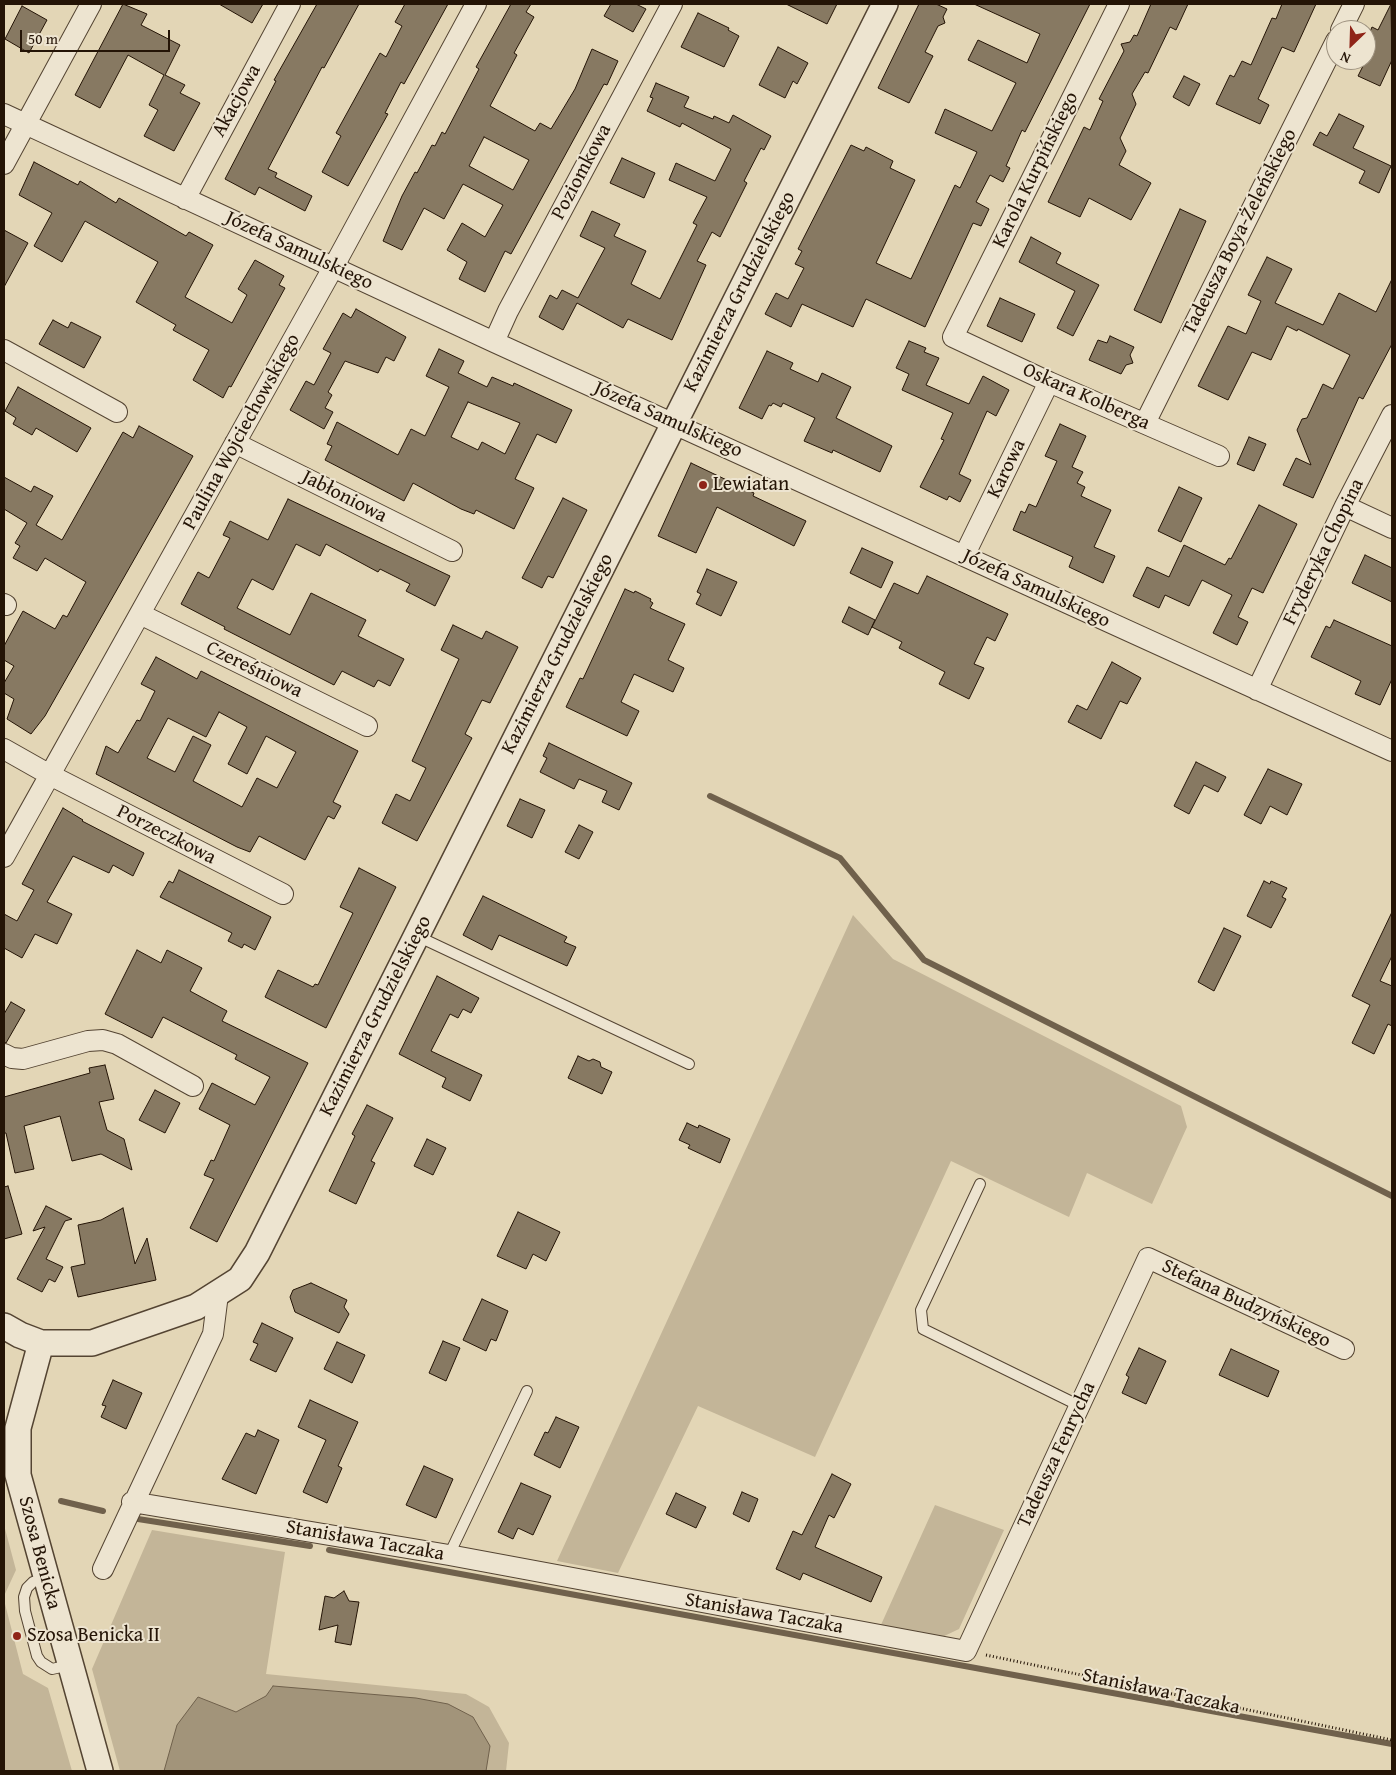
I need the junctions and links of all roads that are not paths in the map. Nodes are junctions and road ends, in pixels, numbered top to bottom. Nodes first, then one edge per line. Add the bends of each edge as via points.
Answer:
1 (91, 4) edge
2 (290, 4) edge
3 (476, 4) edge
4 (672, 4) edge
5 (885, 4) edge
6 (1119, 4) edge
7 (1354, 4) edge
8 (1347, 20) edge
9 (1326, 61) edge
10 (4, 114) edge
11 (26, 124) junction
12 (4, 164) edge
13 (185, 199) junction
14 (334, 266) junction
15 (953, 336) joint
16 (494, 342) junction
17 (4, 350) edge
18 (1049, 382) junction
19 (117, 412) dead end
20 (1392, 415) edge
21 (674, 423) junction
22 (1145, 423) junction
23 (236, 443) junction
24 (1218, 456) dead end
25 (1345, 506) junction
26 (1392, 528) edge
27 (452, 551) dead end
28 (964, 556) junction
29 (140, 614) junction
30 (1257, 690) junction
31 (367, 726) dead end
32 (4, 749) edge
33 (1392, 751) edge
34 (50, 776) junction
35 (4, 857) edge
36 (283, 894) dead end
37 (417, 936) junction
38 (4, 1054) edge
39 (688, 1064) dead end
40 (192, 1086) dead end
41 (980, 1184) dead end
42 (1148, 1258) joint
43 (218, 1294) junction
44 (4, 1326) edge
45 (41, 1343) junction
46 (1344, 1349) dead end
47 (527, 1391) dead end
48 (1080, 1406) junction
49 (132, 1502) junction
50 (449, 1555) junction
51 (103, 1569) dead end
52 (966, 1651) joint
53 (100, 1771) edge

1 - 11 street
2 - 13 street, Akacjowa
3 - 14 street, Paulina Wojciechowskiego
4 - 16 street, Poziomkowa
5 - 21 street, Kazimierza Grudzielskiego
6 - 15 street, Karola Kurpińskiego
7 - 8 street
9 - 22 street, Tadeusza Boya-Żeleńskiego
10 - 11 street, Józefa Samulskiego
11 - 12 street
11 - 13 street, Józefa Samulskiego
13 - 14 street, Józefa Samulskiego
14 - 16 street, Józefa Samulskiego
14 - 23 street, Paulina Wojciechowskiego
15 - 18 street, Oskara Kolberga
16 - 21 street, Józefa Samulskiego
17 - 19 street
18 - 22 street, Oskara Kolberga
18 - 28 street, Karowa
20 - 25 street, Fryderyka Chopina
21 - 28 street, Józefa Samulskiego
21 - 37 street, Kazimierza Grudzielskiego
22 - 24 street, Oskara Kolberga
23 - 27 street, Jabłoniowa
23 - 29 street, Paulina Wojciechowskiego
25 - 26 street
25 - 30 street, Fryderyka Chopina
28 - 30 street, Józefa Samulskiego
29 - 31 street, Czereśniowa
29 - 34 street, Paulina Wojciechowskiego
30 - 33 street, Józefa Samulskiego
32 - 34 street, Porzeczkowa
34 - 35 street, Paulina Wojciechowskiego
34 - 36 street, Porzeczkowa
37 - 39 lane
37 - 43 street, Kazimierza Grudzielskiego via 257,1254 240,1279
38 - 40 street via 23,1059 103,1040 117,1044
41 - 48 lane via 921,1310 923,1328
42 - 46 street, Stefana Budzyńskiego
42 - 48 street, Tadeusza Fenrycha
43 - 45 street, Kazimierza Grudzielskiego via 174,1316 92,1343
43 - 49 street via 213,1334
44 - 45 street
45 - 53 street, Szosa Benicka via 18,1428 18,1475
47 - 50 lane
48 - 52 street, Tadeusza Fenrycha
49 - 50 street, Stanisława Taczaka
49 - 51 street
50 - 52 street, Stanisława Taczaka

